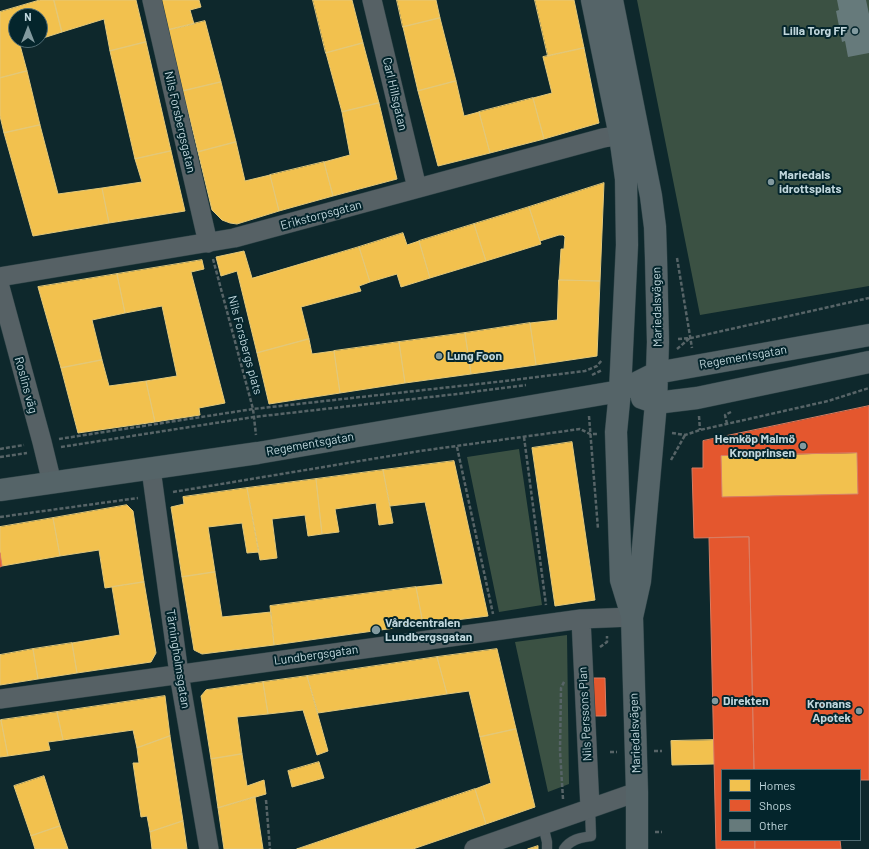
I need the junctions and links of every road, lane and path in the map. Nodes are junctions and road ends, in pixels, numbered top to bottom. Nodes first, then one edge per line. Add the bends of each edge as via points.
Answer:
1 (152, 0) edge
2 (372, 0) edge
3 (592, 0) edge
4 (612, 0) edge
5 (629, 134) junction
6 (417, 188) junction
7 (208, 243) junction
8 (0, 277) edge
9 (0, 287) edge
10 (869, 298) edge
11 (869, 335) edge
12 (691, 338) junction
13 (622, 354) junction
14 (657, 357) junction
15 (869, 362) edge
16 (586, 378) dead end
17 (533, 384) dead end
18 (869, 388) edge
19 (620, 391) junction
20 (656, 403) junction
21 (253, 409) junction
22 (254, 417) junction
23 (524, 437) junction
24 (43, 446) junction
25 (457, 447) junction
26 (0, 449) edge
27 (258, 453) junction
28 (0, 457) edge
29 (670, 463) dead end
30 (151, 469) junction
31 (52, 483) junction
32 (0, 490) edge
33 (154, 495) junction
34 (0, 517) edge
35 (598, 534) dead end
36 (606, 617) junction
37 (632, 617) junction
38 (581, 619) junction
39 (549, 624) junction
40 (496, 630) junction
41 (582, 658) junction
42 (179, 674) junction
43 (0, 699) edge
44 (637, 792) junction
45 (266, 800) dead end
46 (590, 808) junction
47 (563, 818) junction
48 (543, 825) junction
49 (208, 849) edge
50 (270, 849) edge
51 (474, 849) edge
52 (547, 849) edge
53 (564, 849) edge
54 (638, 849) edge

1 - 7 street, Nils Forsbergsgatan
2 - 6 street, Carl Hillsgatan
3 - 5 main road, Mariedalsvägen
4 - 5 main road, Mariedalsvägen
5 - 6 street, Erikstorpsgatan via 603,138
5 - 13 main road, Mariedalsvägen
5 - 14 main road, Mariedalsvägen via 651,196 655,227
6 - 7 street, Erikstorpsgatan
7 - 8 street, Erikstorpsgatan
7 - 21 path, Nils Forsbergs plats
9 - 24 street, Roslins väg
10 - 12 path
11 - 14 main road, Regementsgatan
12 - 14 path
12 - 14 path via 678,349
13 - 16 path
13 - 19 main road, Mariedalsvägen
13 - 21 path via 608,348 597,366 585,371
14 - 19 main road, Regementsgatan
14 - 20 main road, Mariedalsvägen
15 - 20 main road, Regementsgatan via 697,398
17 - 22 path
18 - 29 path via 828,401 684,435
19 - 20 main road, Regementsgatan
19 - 27 main road, Regementsgatan
19 - 37 main road, Mariedalsvägen via 616,432 621,580
20 - 37 main road, Mariedalsvägen via 640,581
21 - 22 path, Nils Forsbergs plats
21 - 24 path
22 - 24 path
22 - 27 path, Nils Forsbergs plats
23 - 25 path
23 - 35 path via 580,429 590,434
23 - 39 path
24 - 26 path
24 - 28 path
24 - 31 street, Roslins väg
25 - 33 path
25 - 40 path
27 - 30 main road, Regementsgatan
30 - 31 main road, Regementsgatan
30 - 33 street, Tärningholmsgatan
31 - 32 main road, Regementsgatan
33 - 34 path
33 - 42 street, Tärningholmsgatan
36 - 37 street, Lundbergsgatan
36 - 38 street, Lundbergsgatan
36 - 41 path via 607,642
37 - 44 main road, Mariedalsvägen
38 - 39 street, Lundbergsgatan
38 - 41 street, Nils Perssons Plan
39 - 40 street, Lundbergsgatan
40 - 42 street, Lundbergsgatan
41 - 46 street, Nils Perssons Plan
41 - 47 path via 573,666 561,688
42 - 43 street, Lundbergsgatan
42 - 49 street, Tärningholmsgatan
44 - 46 street
44 - 54 main road, Mariedalsvägen
45 - 50 path
46 - 47 street
46 - 53 lane via 591,836 575,840
47 - 48 street
48 - 51 street
48 - 52 lane

